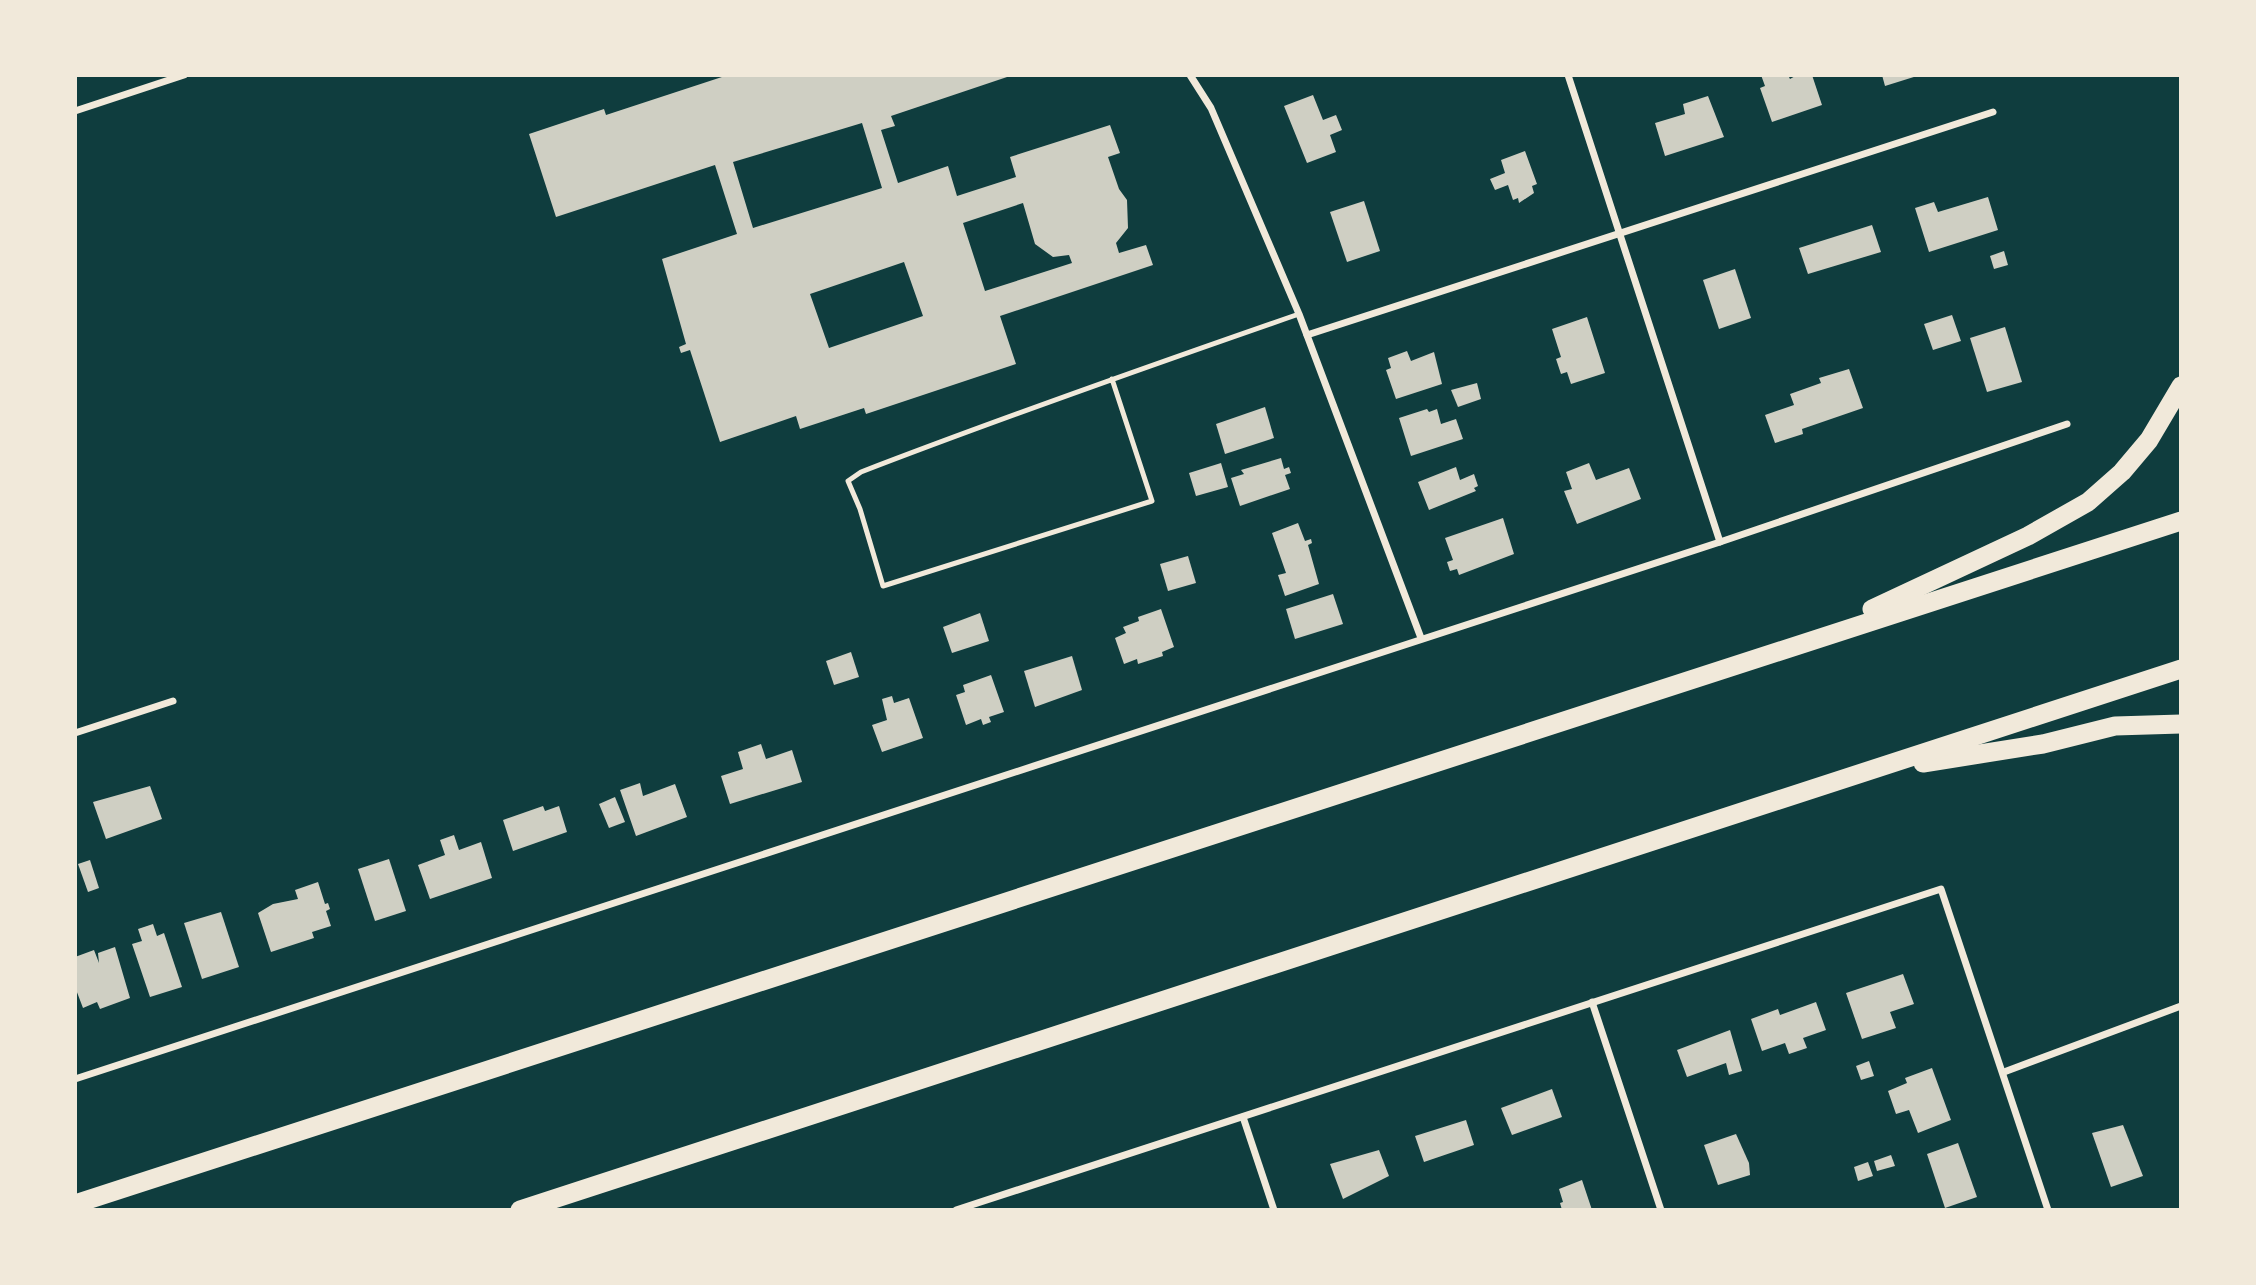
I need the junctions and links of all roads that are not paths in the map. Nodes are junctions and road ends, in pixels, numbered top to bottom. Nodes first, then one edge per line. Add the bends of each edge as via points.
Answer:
1 (184, 75) edge
2 (1190, 75) edge
3 (1568, 75) edge
4 (75, 111) edge
5 (1993, 112) dead end
6 (1620, 232) junction
7 (1298, 314) junction
8 (1307, 335) junction
9 (1112, 379) junction
10 (2181, 386) edge
11 (2067, 424) dead end
12 (2181, 521) edge
13 (1720, 542) junction
14 (1421, 638) junction
15 (1814, 638) junction
16 (2181, 669) edge
17 (173, 701) dead end
18 (2181, 724) edge
19 (75, 733) edge
20 (1859, 773) junction
21 (1592, 1002) junction
22 (2181, 1006) edge
23 (2004, 1072) junction
24 (75, 1079) edge
25 (1243, 1117) junction
26 (75, 1204) edge
27 (520, 1210) edge
28 (956, 1210) edge
29 (1274, 1210) edge
30 (1661, 1210) edge
31 (2048, 1210) edge

1 - 4 street
2 - 7 street via 1211,108
3 - 6 street
5 - 6 street
6 - 8 street
6 - 13 street
7 - 8 street
7 - 9 lane
8 - 14 street
9 - 9 lane via 1152,501 883,586 848,481 861,472
10 - 15 highway via 2149,440 2088,502 2028,536
11 - 13 street
12 - 15 highway
13 - 14 street
14 - 24 street
15 - 26 highway
16 - 20 highway
17 - 19 street
18 - 20 highway via 2115,726 2043,744
20 - 27 highway
21 - 23 street via 1941,890
21 - 25 street
21 - 30 street
22 - 23 street
23 - 31 street
25 - 28 street
25 - 29 street

